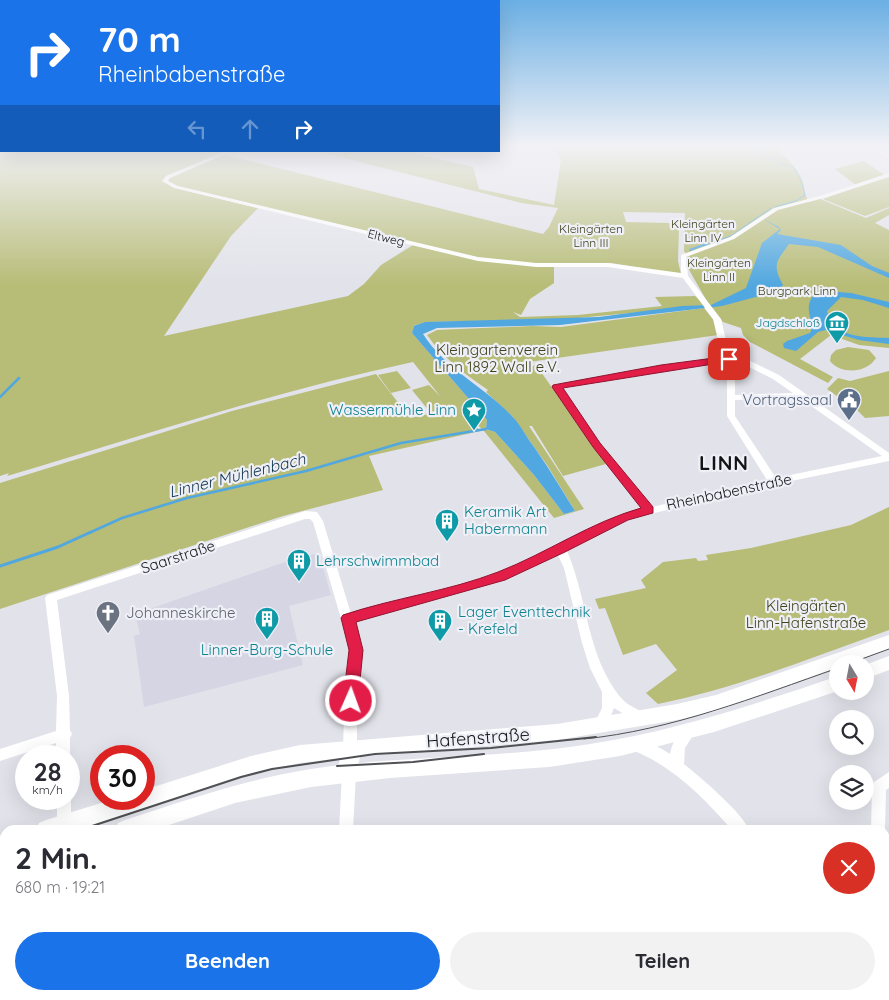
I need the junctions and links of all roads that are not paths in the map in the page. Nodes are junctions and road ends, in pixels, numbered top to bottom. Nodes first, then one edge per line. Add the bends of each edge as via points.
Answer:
1 (200, 193) edge
2 (832, 193) edge
3 (685, 276) junction
4 (730, 357) junction
5 (802, 395) junction
6 (730, 398) junction
7 (889, 458) edge
8 (774, 482) junction
9 (649, 510) junction
10 (561, 549) junction
11 (348, 618) junction
12 (889, 642) edge
13 (889, 663) edge
14 (874, 669) edge
15 (829, 685) edge
16 (608, 691) junction
17 (646, 718) junction
18 (600, 726) junction
19 (65, 734) junction
20 (687, 734) junction
21 (64, 745) edge
22 (631, 745) junction
23 (350, 748) junction
24 (0, 755) edge
25 (677, 766) junction
26 (349, 774) junction
27 (889, 779) edge
28 (64, 810) edge
29 (64, 825) edge
30 (70, 825) edge
31 (140, 825) edge
32 (346, 825) edge
33 (736, 825) edge
34 (878, 825) edge

1 - 3 street, Eltweg via 478,259 536,265 608,265
2 - 3 street via 767,213 732,238 683,256
3 - 4 street via 711,310
4 - 5 street via 762,369
4 - 6 street
4 - 9 street via 556,388 596,445
5 - 6 street
5 - 7 street
6 - 8 street via 731,416
7 - 8 street, Rheinbabenstraße
8 - 9 street, Rheinbabenstraße
9 - 10 street, Rheinbabenstraße via 624,517
10 - 11 street, Rheinbabenstraße via 501,576
10 - 16 street via 568,562 589,648
11 - 19 street, Saarstraße via 318,521 305,515 51,598
11 - 23 street via 356,650 351,682
12 - 17 main road, Hafenstraße via 716,703
13 - 14 main road
15 - 20 main road, Hafenstraße
16 - 17 street via 630,714
16 - 18 street via 608,708
17 - 18 main road, Hafenstraße
18 - 23 main road, Hafenstraße
19 - 21 street
19 - 24 street
20 - 22 main road, Hafenstraße
20 - 25 street via 677,746
22 - 25 street via 654,751
22 - 26 main road, Hafenstraße via 565,756
23 - 26 street via 353,757
23 - 30 main road, Hafenstraße via 300,754 251,765
25 - 33 street
26 - 31 main road, Hafenstraße via 243,792
26 - 32 street
27 - 34 street via 879,787
28 - 29 street

